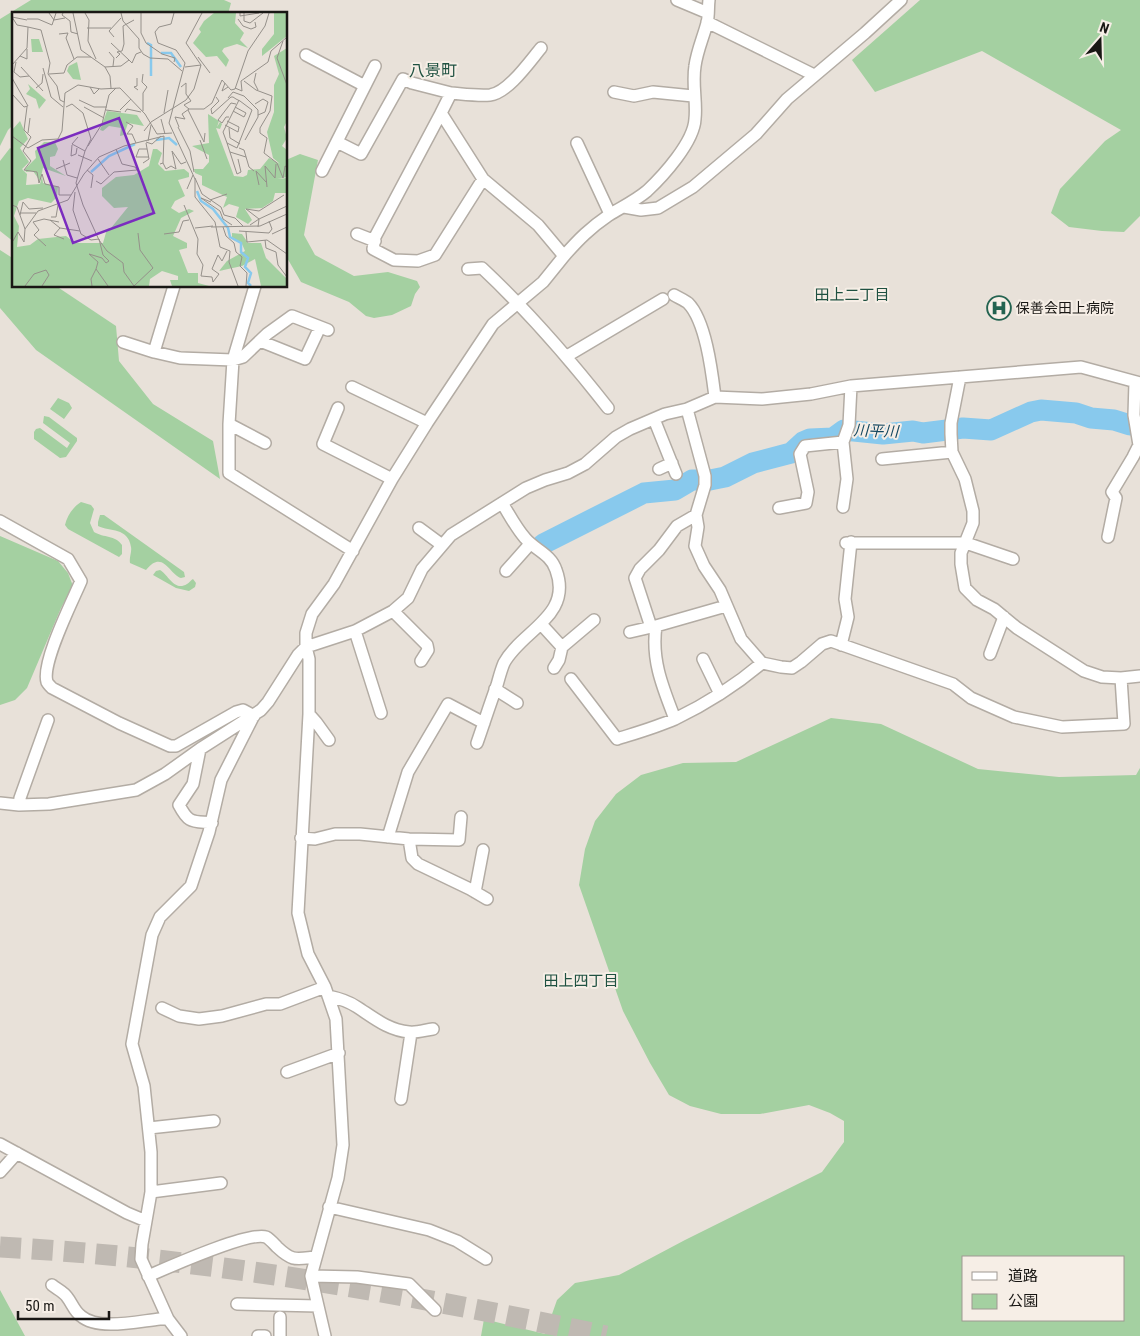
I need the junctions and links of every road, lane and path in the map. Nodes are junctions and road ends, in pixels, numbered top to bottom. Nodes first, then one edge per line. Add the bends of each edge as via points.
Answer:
1 (677, 0) edge
2 (709, 0) edge
3 (901, 0) edge
4 (708, 18) junction
5 (541, 48) dead end
6 (306, 55) dead end
7 (375, 66) dead end
8 (814, 76) junction
9 (365, 86) junction
10 (614, 92) dead end
11 (451, 93) junction
12 (694, 96) junction
13 (441, 113) junction
14 (337, 142) junction
15 (577, 143) dead end
16 (322, 171) dead end
17 (483, 179) junction
18 (624, 207) junction
19 (610, 214) junction
20 (357, 234) dead end
21 (375, 240) junction
22 (564, 256) junction
23 (468, 269) dead end
24 (173, 288) edge
25 (254, 288) edge
26 (674, 295) dead end
27 (662, 299) dead end
28 (520, 303) junction
29 (260, 341) junction
30 (123, 342) dead end
31 (154, 352) junction
32 (567, 356) junction
33 (233, 360) junction
34 (960, 377) junction
35 (1137, 383) edge
36 (850, 386) junction
37 (352, 387) dead end
38 (715, 397) junction
39 (338, 408) dead end
40 (608, 408) dead end
41 (687, 409) junction
42 (654, 419) junction
43 (427, 423) junction
44 (229, 424) junction
45 (846, 433) junction
46 (265, 443) dead end
47 (952, 452) junction
48 (882, 459) dead end
49 (659, 468) dead end
50 (392, 479) junction
51 (502, 503) junction
52 (843, 507) dead end
53 (779, 508) dead end
54 (696, 514) junction
55 (0, 521) edge
56 (420, 528) dead end
57 (1108, 538) dead end
58 (966, 543) junction
59 (530, 544) junction
60 (442, 545) junction
61 (353, 551) junction
62 (1013, 560) dead end
63 (506, 571) dead end
64 (726, 606) junction
65 (393, 611) junction
66 (1004, 617) junction
67 (594, 620) dead end
68 (541, 624) junction
69 (654, 627) junction
70 (355, 630) junction
71 (630, 632) dead end
72 (841, 644) junction
73 (306, 647) junction
74 (562, 647) junction
75 (990, 654) dead end
76 (703, 659) dead end
77 (421, 661) dead end
78 (762, 663) junction
79 (554, 668) dead end
80 (1140, 676) edge
81 (1121, 678) junction
82 (571, 679) dead end
83 (495, 689) junction
84 (720, 694) junction
85 (517, 703) dead end
86 (381, 713) dead end
87 (309, 714) junction
88 (254, 716) junction
89 (675, 719) junction
90 (48, 720) dead end
91 (484, 723) junction
92 (329, 740) dead end
93 (477, 743) dead end
94 (200, 749) junction
95 (0, 803) edge
96 (20, 805) junction
97 (461, 817) dead end
98 (212, 823) junction
99 (388, 837) junction
100 (301, 838) junction
101 (409, 839) junction
102 (484, 850) dead end
103 (475, 892) junction
104 (487, 899) dead end
105 (326, 992) junction
106 (162, 1008) dead end
107 (432, 1029) dead end
108 (411, 1032) junction
109 (338, 1053) junction
110 (286, 1072) dead end
111 (402, 1099) dead end
112 (214, 1121) dead end
113 (149, 1128) junction
114 (0, 1144) edge
115 (17, 1153) junction
116 (0, 1172) edge
117 (222, 1183) dead end
118 (151, 1192) junction
119 (329, 1207) junction
120 (146, 1221) junction
121 (316, 1257) junction
122 (486, 1259) dead end
123 (148, 1276) junction
124 (311, 1276) junction
125 (52, 1285) dead end
126 (237, 1304) dead end
127 (318, 1306) junction
128 (435, 1310) dead end
129 (280, 1317) dead end
130 (168, 1320) junction
131 (181, 1336) edge
132 (258, 1336) edge
133 (265, 1336) edge
134 (280, 1336) edge
135 (325, 1336) edge

1 - 4 street
2 - 4 street
3 - 8 street
4 - 8 street
4 - 12 street via 696,57
5 - 11 street via 498,93
6 - 9 street
7 - 9 street
8 - 18 street via 786,99 756,134 693,187 658,208
9 - 14 street
10 - 12 street via 634,96 653,92
11 - 13 street
11 - 14 street via 403,78 361,154
12 - 18 street via 696,118 688,140 648,190
13 - 17 street
13 - 21 street
14 - 16 street
15 - 19 street
17 - 21 street via 435,255 418,261 394,260 374,250
17 - 22 street via 538,225
18 - 19 street
19 - 22 street via 584,232
20 - 21 street
22 - 28 street
23 - 28 street via 482,268
24 - 31 street
25 - 33 street
26 - 38 street via 688,304 702,332
27 - 32 street
28 - 32 street
28 - 43 street via 493,324
29 - 29 street via 292,316 324,328 305,359
29 - 33 street via 243,357
30 - 31 street
31 - 33 street via 180,358
32 - 40 street
33 - 44 street
34 - 35 street via 1081,367
34 - 36 street
34 - 47 street via 951,428
35 - 57 street via 1134,415 1139,445 1112,492 1116,498
36 - 38 street via 762,399
36 - 45 street
37 - 43 street
38 - 41 street
39 - 50 street via 323,444
41 - 42 street
41 - 54 street via 705,481
42 - 49 street via 674,468
42 - 51 street via 616,437 585,464 526,488
43 - 50 street
44 - 46 street
44 - 61 street via 229,473
45 - 52 street via 847,479
45 - 53 street via 805,446 800,454 808,492 806,503
47 - 48 street
47 - 58 street via 965,478 973,511 973,523
50 - 61 street
51 - 59 street
51 - 60 street via 451,534
54 - 64 street via 695,546
54 - 69 street via 677,526 635,578
55 - 88 street via 68,559 81,581 49,661 47,673 52,688 170,746 176,746 236,712 243,710
56 - 60 street
58 - 62 street
58 - 66 street via 961,553 965,588
58 - 72 street via 849,543 845,599 848,616
59 - 63 street
59 - 68 street via 546,554 559,579 555,608
60 - 65 street via 422,570 408,598
61 - 73 street via 312,614 306,633
64 - 69 street
64 - 78 street via 742,639
65 - 70 street
65 - 77 street via 427,645 428,650
66 - 75 street
66 - 81 street via 1084,671 1102,677
67 - 74 street
68 - 74 street
68 - 83 street via 504,663
69 - 71 street
69 - 89 street via 658,673
70 - 73 street
70 - 86 street
72 - 78 street via 831,641 822,644 792,668
72 - 81 street via 953,684 971,698 1014,717 1062,727 1124,724
73 - 87 street
73 - 88 street via 268,702
74 - 79 street
76 - 84 street
78 - 84 street
80 - 81 street
82 - 89 street via 617,739
83 - 85 street
83 - 91 street
84 - 89 street
87 - 92 street
87 - 100 street
88 - 94 street
88 - 98 street via 221,780
90 - 96 street
91 - 93 street
91 - 99 street via 448,704 408,772
94 - 96 street via 166,774 136,790 49,804
94 - 98 street via 193,784 179,805 189,820
95 - 96 street
97 - 101 street via 459,840
98 - 113 street via 191,886 160,916 152,935 132,1044 144,1086
99 - 100 street via 335,834 315,839
99 - 101 street
100 - 105 street via 298,913 308,954
101 - 103 street via 412,858 418,864
102 - 103 street
103 - 104 street
105 - 106 street via 222,1016 179,1016
105 - 108 street via 356,1006 385,1026
105 - 109 street via 336,1019
107 - 108 street
108 - 111 street
109 - 110 street
109 - 119 street via 343,1145
112 - 113 street
113 - 118 street
114 - 115 street
115 - 116 street
115 - 120 street
117 - 118 street
118 - 120 street
119 - 121 street
119 - 122 street via 429,1230 457,1241
120 - 123 street via 142,1259
121 - 123 street via 288,1257 267,1237 258,1236 209,1251
121 - 124 street
123 - 130 street
124 - 127 street
124 - 128 street via 357,1277 410,1284
125 - 130 street via 66,1295 82,1317 92,1322 109,1325
126 - 127 street
127 - 135 street
129 - 134 street
130 - 131 street
132 - 133 street

